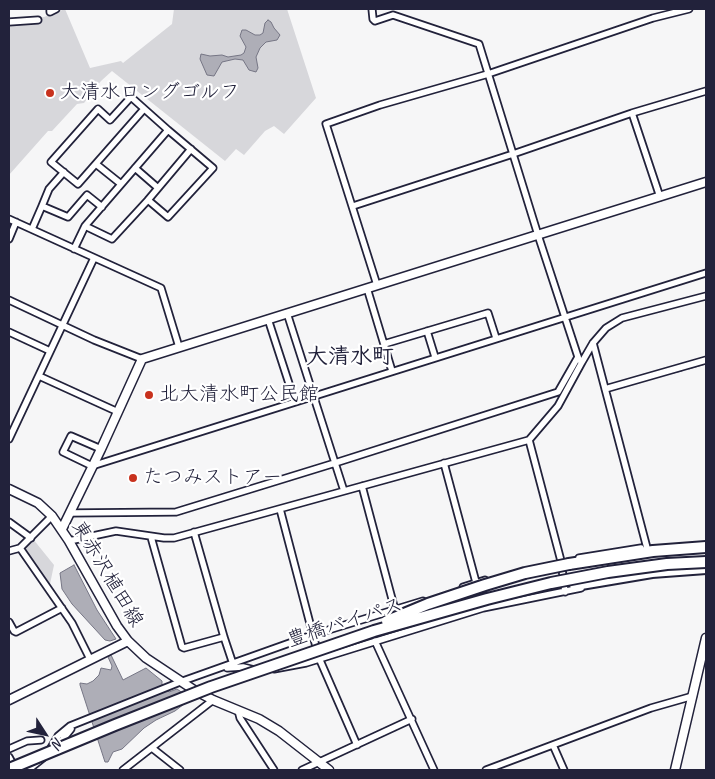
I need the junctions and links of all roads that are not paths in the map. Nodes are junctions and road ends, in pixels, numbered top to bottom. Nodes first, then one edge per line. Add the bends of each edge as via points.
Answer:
1 (50, 9) edge
2 (56, 9) edge
3 (372, 9) edge
4 (689, 9) edge
5 (38, 20) dead end
6 (9, 22) edge
7 (488, 74) junction
8 (706, 91) edge
9 (144, 108) junction
10 (632, 113) junction
11 (168, 130) junction
12 (191, 149) junction
13 (513, 154) junction
14 (96, 164) junction
15 (135, 168) junction
16 (64, 172) junction
17 (706, 182) edge
18 (121, 184) junction
19 (158, 188) junction
20 (660, 197) junction
21 (148, 200) junction
22 (42, 206) junction
23 (352, 206) junction
24 (102, 207) junction
25 (9, 219) edge
26 (16, 222) junction
27 (85, 226) junction
28 (32, 229) junction
29 (538, 235) junction
30 (9, 239) edge
31 (74, 249) junction
32 (94, 258) junction
33 (706, 273) edge
34 (377, 285) junction
35 (367, 288) junction
36 (706, 296) edge
37 (9, 300) edge
38 (287, 313) junction
39 (566, 317) junction
40 (268, 319) junction
41 (62, 325) junction
42 (427, 331) junction
43 (9, 332) edge
44 (496, 338) junction
45 (384, 344) junction
46 (593, 344) junction
47 (179, 347) junction
48 (50, 351) junction
49 (434, 357) junction
50 (142, 359) junction
51 (580, 359) junction
52 (706, 360) edge
53 (392, 371) junction
54 (39, 376) junction
55 (605, 389) junction
56 (313, 396) junction
57 (295, 402) junction
58 (118, 412) junction
59 (9, 439) edge
60 (529, 440) junction
61 (101, 449) junction
62 (335, 463) junction
63 (444, 464) junction
64 (92, 466) junction
65 (362, 486) junction
66 (9, 489) edge
67 (344, 491) junction
68 (280, 508) junction
69 (70, 513) junction
70 (52, 516) junction
71 (9, 522) edge
72 (62, 529) junction
73 (194, 532) junction
74 (151, 537) junction
75 (31, 538) junction
76 (69, 541) junction
77 (706, 547) edge
78 (20, 548) junction
79 (650, 550) junction
80 (9, 551) edge
81 (565, 562) junction
82 (706, 562) edge
83 (706, 568) edge
84 (652, 572) junction
85 (476, 583) junction
86 (565, 592) junction
87 (469, 604) junction
88 (62, 608) junction
89 (483, 608) junction
90 (395, 611) junction
91 (9, 622) edge
92 (400, 633) junction
93 (312, 635) junction
94 (224, 637) junction
95 (706, 638) edge
96 (128, 641) junction
97 (375, 641) junction
98 (336, 644) junction
99 (318, 658) junction
100 (90, 659) junction
101 (233, 664) junction
102 (215, 671) junction
103 (180, 682) junction
104 (692, 696) junction
105 (9, 700) edge
106 (213, 700) junction
107 (238, 710) junction
108 (412, 719) junction
109 (41, 740) dead end
110 (553, 744) junction
111 (357, 745) junction
112 (152, 748) junction
113 (9, 749) edge
114 (9, 757) edge
115 (319, 763) junction
116 (9, 769) edge
117 (16, 770) edge
118 (30, 770) edge
119 (123, 770) edge
120 (180, 770) edge
121 (274, 770) edge
122 (302, 770) edge
123 (329, 770) edge
124 (434, 770) edge
125 (486, 770) edge
126 (564, 770) edge
127 (676, 770) edge

1 - 2 street via 50,12
3 - 7 street via 375,21 393,16 478,42
4 - 7 street via 653,18
5 - 6 street
7 - 13 street
7 - 23 street via 326,124
8 - 10 street
9 - 11 street
9 - 14 street
9 - 16 street via 131,97 110,120 98,109 51,162
10 - 13 street
10 - 20 street
11 - 12 street
11 - 15 street
12 - 19 street
12 - 21 street via 214,168 168,217
13 - 23 street
13 - 29 street
14 - 16 street via 78,184
14 - 18 street
15 - 18 street
15 - 19 street
16 - 22 street via 49,189
17 - 20 street
18 - 24 street
19 - 21 street
20 - 29 street
21 - 27 street via 112,239
22 - 24 street via 68,217 87,195
22 - 28 street
23 - 34 street
24 - 27 street
25 - 26 street
26 - 28 street
26 - 30 street
27 - 31 street
28 - 31 street
29 - 34 street
29 - 39 street
31 - 32 street
32 - 41 street
32 - 47 street via 161,288
33 - 39 street
34 - 35 street
35 - 38 street
35 - 45 street
36 - 46 street via 622,318 606,328
37 - 41 street
38 - 40 street
38 - 56 street
39 - 44 street
39 - 51 street
40 - 47 street
40 - 57 street
41 - 48 street
41 - 50 street
42 - 44 street via 488,312
42 - 45 street
42 - 49 street
43 - 48 street
44 - 49 street
45 - 53 street
46 - 51 street
46 - 55 street
47 - 50 street
48 - 54 street
49 - 53 street
50 - 58 street
51 - 60 street via 558,406
51 - 62 street via 558,392
52 - 55 street
53 - 56 street
54 - 58 street
54 - 59 street
55 - 79 street
56 - 57 street
56 - 62 street
57 - 64 street
58 - 61 street
60 - 63 street
60 - 81 street
61 - 64 street
61 - 64 street via 71,436 63,452
62 - 67 street
62 - 69 street via 176,512
63 - 65 street
63 - 85 street
64 - 69 street
65 - 67 street
65 - 90 street
66 - 70 street, 東赤沢植田線 via 38,503
67 - 68 street
68 - 73 street
68 - 93 street
69 - 72 street
70 - 72 street, 東赤沢植田線
70 - 75 street
71 - 75 street
72 - 76 street, 東赤沢植田線
73 - 74 street via 174,538
73 - 94 street
74 - 76 street via 116,531
74 - 94 street via 182,647
75 - 78 street
76 - 96 street, 東赤沢植田線
77 - 79 highway
78 - 80 street
78 - 88 street
79 - 81 highway
81 - 85 street via 521,569
81 - 86 street
81 - 98 highway, bridge via 444,599
82 - 87 highway, 豊橋バイパス, bridge via 608,572
83 - 84 highway
84 - 86 street
84 - 87 highway, bridge via 484,604
85 - 89 street
85 - 90 street
86 - 89 street
87 - 98 highway, 豊橋バイパス, bridge
88 - 91 street via 16,632
88 - 100 street
89 - 92 street
90 - 92 street
90 - 93 street
92 - 97 street
93 - 99 street
93 - 101 street
94 - 101 street
95 - 104 street
96 - 100 street
96 - 103 street, 東赤沢植田線
97 - 99 street
97 - 108 street
98 - 116 highway, 豊橋バイパス, bridge via 211,687
99 - 102 street via 264,671 243,668
99 - 111 street
100 - 105 street
101 - 102 street
102 - 103 street
103 - 106 street, 東赤沢植田線
103 - 118 street via 70,726 61,732 47,754
104 - 110 street
104 - 127 street
106 - 107 street, 東赤沢植田線
106 - 112 street
107 - 115 street, 東赤沢植田線 via 279,731
107 - 121 street
108 - 111 street
108 - 124 street
109 - 113 street via 27,741
110 - 125 street
110 - 126 street
111 - 115 street
112 - 119 street
112 - 120 street
114 - 117 street
115 - 122 street
115 - 123 street, 東赤沢植田線

